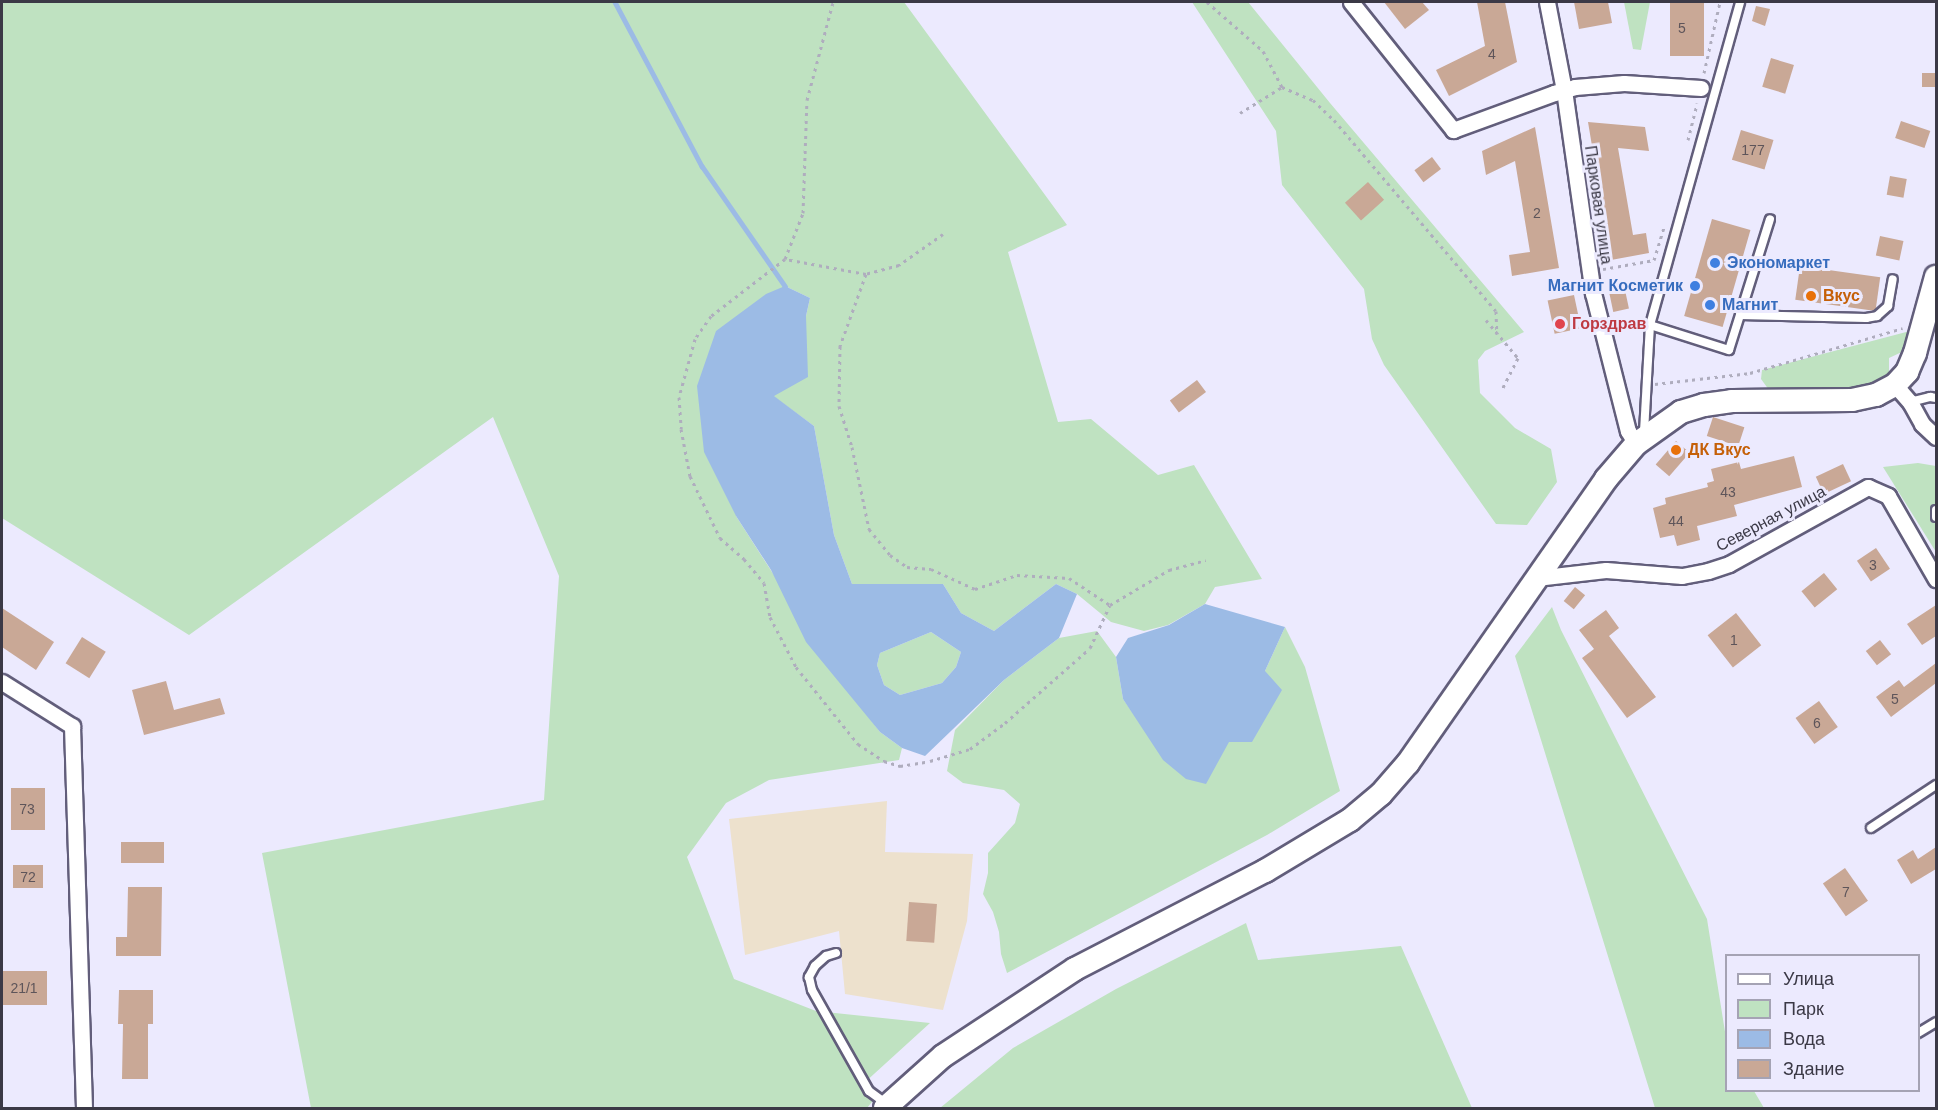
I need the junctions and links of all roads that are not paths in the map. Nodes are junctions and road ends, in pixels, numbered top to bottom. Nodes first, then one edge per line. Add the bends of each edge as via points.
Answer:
1 (1351, 2) edge
2 (1547, 2) edge
3 (1740, 2) edge
4 (1701, 88) road end
5 (1564, 90) junction
6 (1770, 219) dead end
7 (1936, 277) edge
8 (1893, 279) dead end
9 (1740, 315) junction
10 (1650, 326) junction
11 (1903, 394) junction
12 (1936, 398) edge
13 (1936, 437) edge
14 (1640, 441) junction
15 (1936, 510) edge
16 (1936, 517) edge
17 (1536, 578) junction
18 (1936, 579) edge
19 (2, 682) edge
20 (1936, 785) edge
21 (1870, 828) dead end
22 (837, 953) dead end
23 (1936, 1022) edge
24 (1920, 1032) edge
25 (887, 1106) edge
26 (84, 1108) edge

1 - 5 street via 1453,130
2 - 5 street, Парковая улица
3 - 10 lane
4 - 5 street via 1624,83
5 - 14 street, Парковая улица via 1589,271 1628,431
6 - 9 lane
7 - 11 street
8 - 9 lane via 1888,306 1877,316
9 - 10 lane via 1729,350
10 - 14 lane
11 - 12 lane
11 - 13 street via 1922,424
11 - 14 street via 1852,400 1732,401 1704,405 1681,412
14 - 17 street via 1606,479
15 - 16 lane
17 - 18 street, Северная улица via 1606,570 1682,576 1708,571 1729,564 1868,487 1888,496
17 - 25 street via 1408,763 1381,794 1350,820 1265,872 1075,969 943,1056
19 - 26 street via 72,726
20 - 21 lane
22 - 25 lane via 826,956 815,966 809,977 812,990 869,1091
23 - 24 lane

